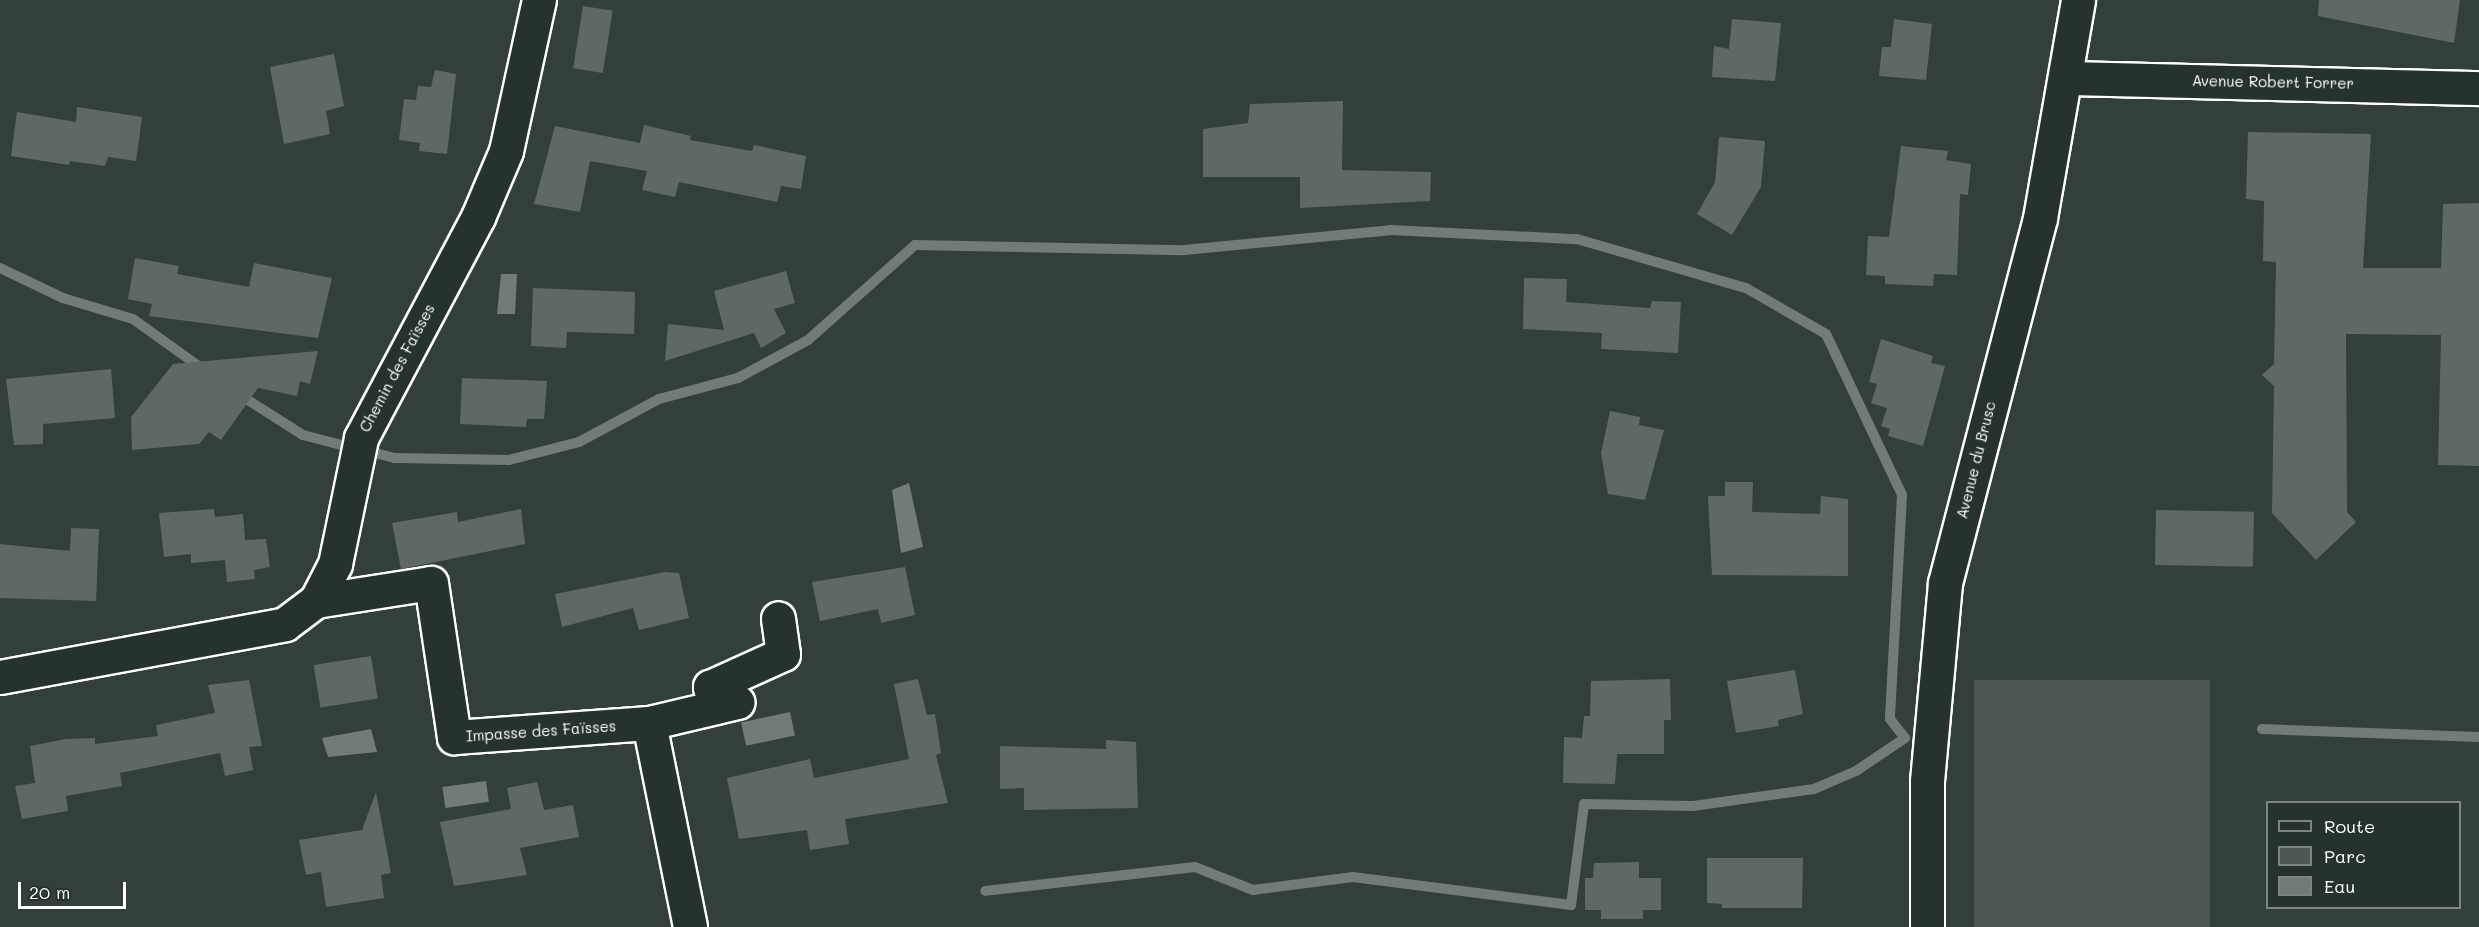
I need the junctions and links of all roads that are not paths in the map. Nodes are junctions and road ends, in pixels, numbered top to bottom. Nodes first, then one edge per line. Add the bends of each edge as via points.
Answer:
1 (539, 0) edge
2 (2078, 0) edge
3 (2066, 78) junction
4 (2479, 88) edge
5 (316, 601) junction
6 (778, 618) dead end
7 (0, 677) edge
8 (649, 723) junction
9 (685, 922) edge
10 (1927, 927) edge

1 - 5 street, Chemin des Faïsses via 506,151 478,217 361,438 335,564
2 - 3 street, Avenue du Brusc
3 - 4 street, Avenue Robert Forrer
3 - 10 street, Avenue du Brusc via 2040,218 1945,583 1927,781
5 - 7 street, Chemin des Faïsses via 285,624
5 - 8 street, Impasse des Faïsses via 431,583 454,737
6 - 8 street, Impasse des Faïsses via 783,654 710,687 726,704
8 - 9 street

